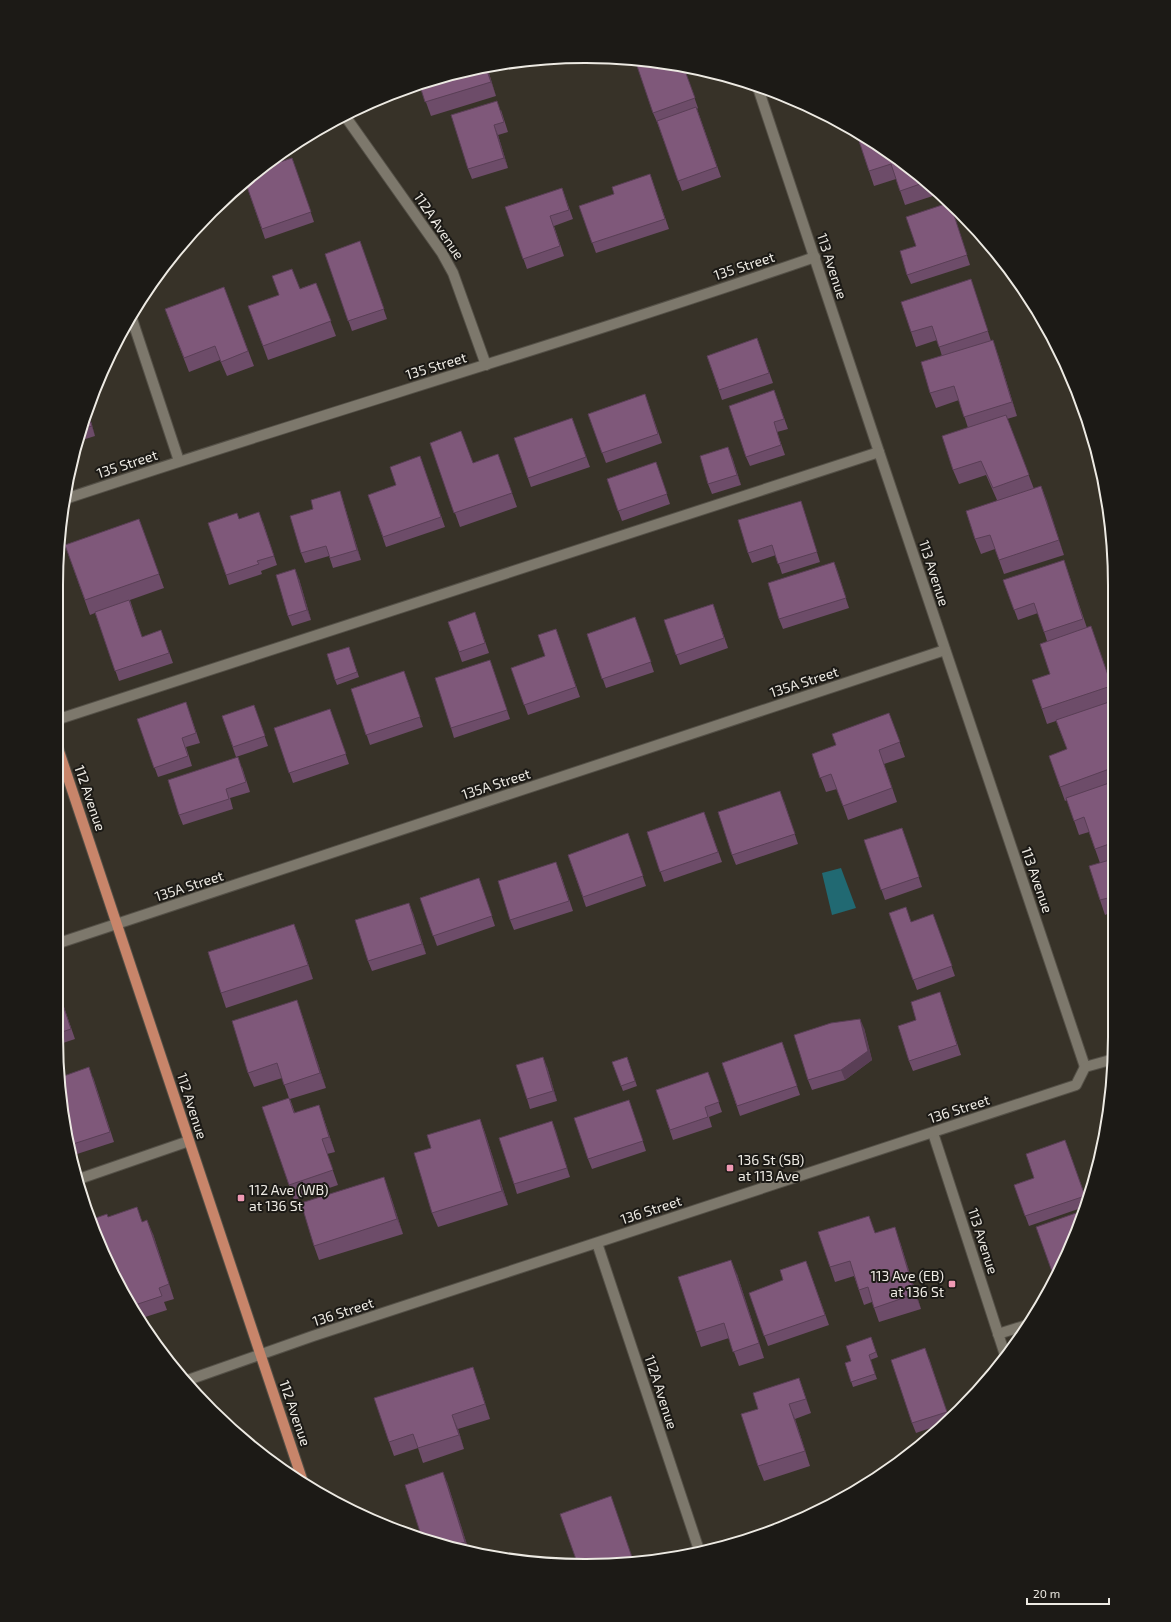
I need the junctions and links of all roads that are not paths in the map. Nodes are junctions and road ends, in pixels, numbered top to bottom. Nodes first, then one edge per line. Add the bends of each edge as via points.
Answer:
1 (760, 94) edge
2 (348, 120) edge
3 (815, 257) junction
4 (133, 323) edge
5 (486, 365) junction
6 (879, 452) junction
7 (179, 461) junction
8 (71, 497) edge
9 (945, 650) junction
10 (63, 718) edge
11 (63, 763) edge
12 (117, 924) junction
13 (63, 942) edge
14 (1107, 1061) edge
15 (1085, 1067) junction
16 (933, 1133) junction
17 (189, 1141) junction
18 (83, 1178) edge
19 (597, 1243) junction
20 (1020, 1327) edge
21 (998, 1334) junction
22 (1003, 1350) edge
23 (261, 1356) junction
24 (191, 1379) edge
25 (300, 1474) edge
26 (698, 1546) edge

1 - 3 street, 113 Avenue
2 - 5 street, 112A Avenue via 442,253 453,273
3 - 5 street, 135 Street
3 - 6 street, 113 Avenue
4 - 7 street
5 - 7 street, 135 Street
6 - 9 street, 113 Avenue
6 - 10 street
7 - 8 street, 135 Street
9 - 12 street, 135A Street
9 - 15 street, 113 Avenue
11 - 12 main road, 112 Avenue
12 - 13 street, 135A Street
12 - 17 main road, 112 Avenue
14 - 15 street
15 - 16 street, 136 Street via 1076,1085
16 - 19 street, 136 Street
16 - 21 street, 113 Avenue
17 - 18 street
17 - 23 main road, 112 Avenue
19 - 23 street, 136 Street via 313,1336
19 - 26 street, 112A Avenue
20 - 21 street
21 - 22 street, 113 Avenue
23 - 24 street, 136 Street
23 - 25 main road, 112 Avenue

